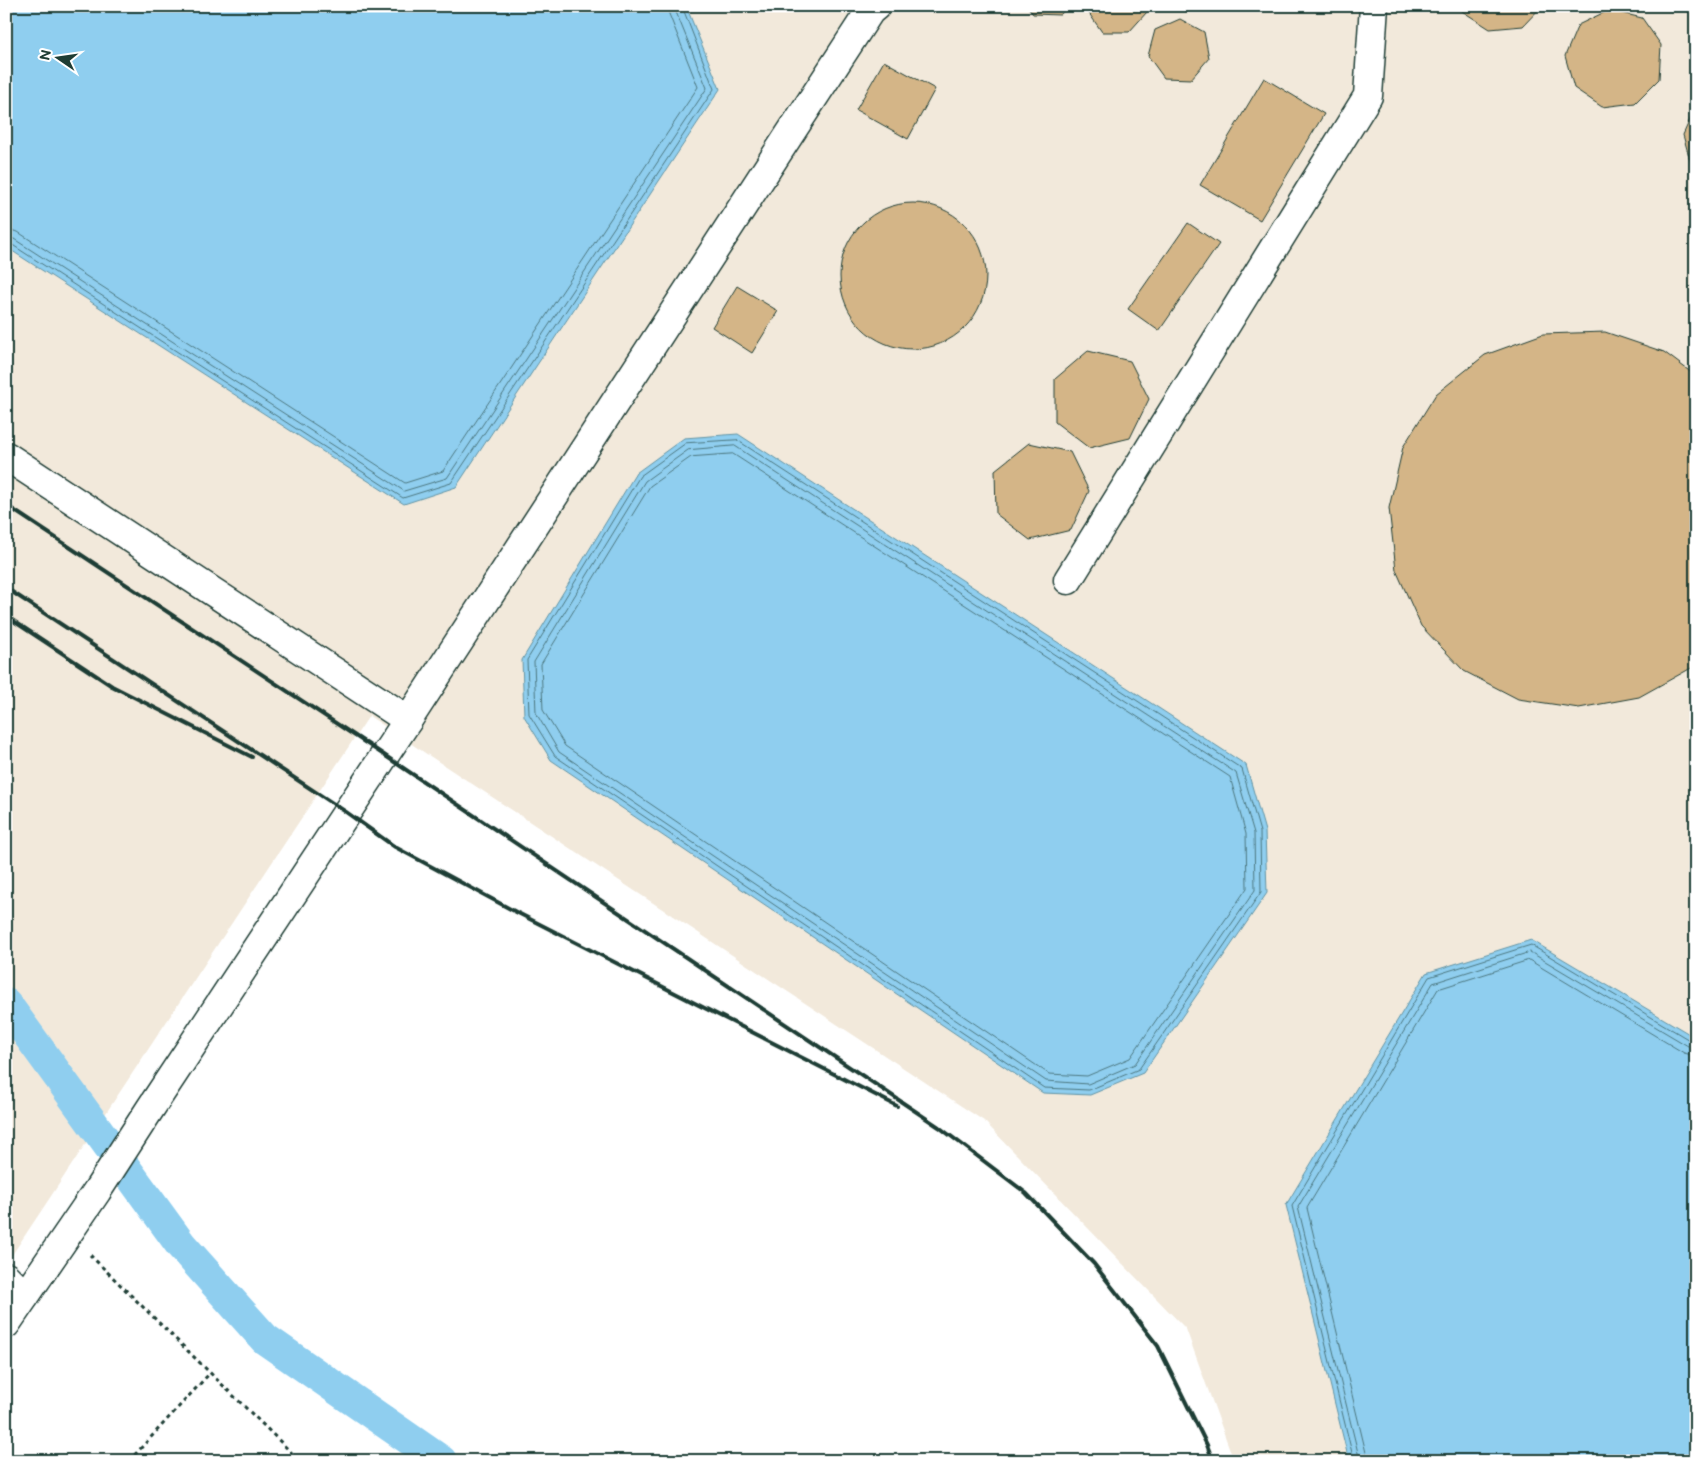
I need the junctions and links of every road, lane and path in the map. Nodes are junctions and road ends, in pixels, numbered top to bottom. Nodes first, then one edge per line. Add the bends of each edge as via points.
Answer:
1 (1374, 6) edge
2 (869, 8) edge
3 (6, 456) edge
4 (1068, 580) dead end
5 (408, 720) junction
6 (68, 1233) junction
7 (16, 1287) edge
8 (6, 1324) edge
9 (210, 1374) junction
10 (129, 1461) edge
11 (300, 1461) edge

1 - 4 lane via 1368,96
2 - 5 lane
3 - 5 lane
5 - 6 lane
6 - 7 lane
6 - 9 path
7 - 8 lane
9 - 10 path
9 - 11 path

